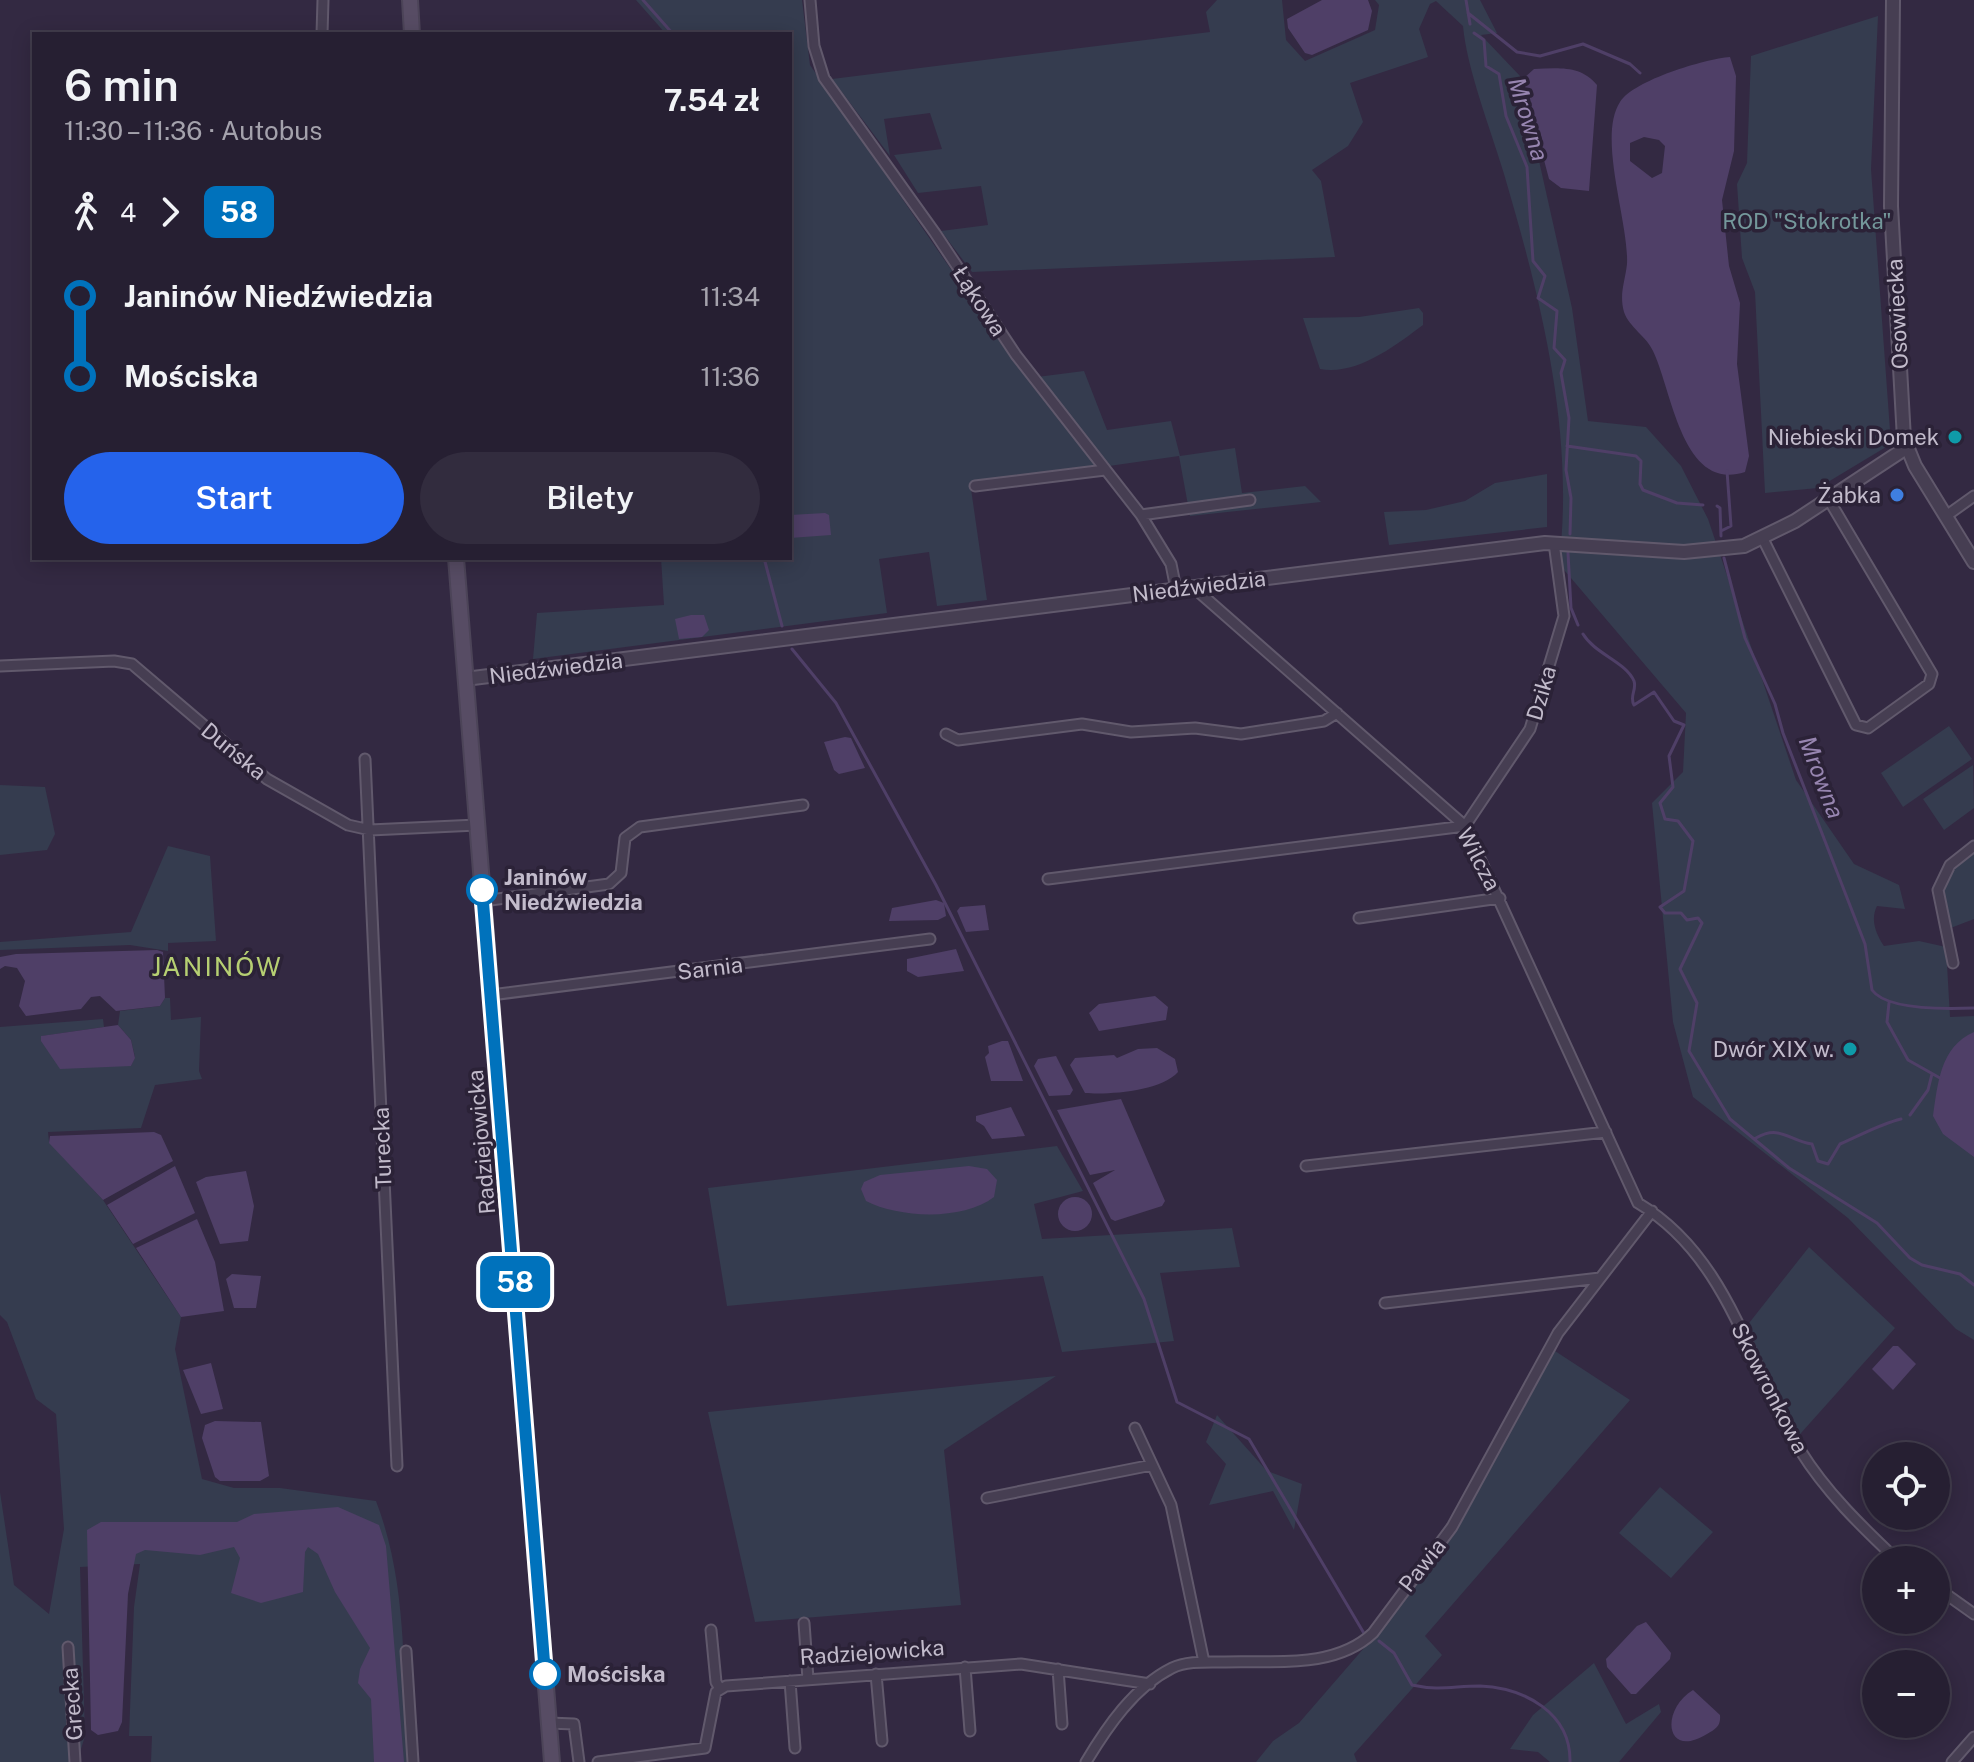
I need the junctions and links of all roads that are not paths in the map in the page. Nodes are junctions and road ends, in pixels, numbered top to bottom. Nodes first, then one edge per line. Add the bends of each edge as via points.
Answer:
1 (323, 0) edge
2 (410, 0) edge
3 (810, 0) edge
4 (1893, 0) edge
5 (322, 32) edge
6 (412, 32) edge
7 (1906, 448) junction
8 (1105, 470) junction
9 (975, 486) dead end
10 (1974, 496) edge
11 (1250, 500) dead end
12 (1829, 500) junction
13 (1141, 515) junction
14 (1946, 516) junction
15 (1763, 539) junction
16 (1554, 543) junction
17 (456, 560) edge
18 (1974, 562) edge
19 (1199, 586) junction
20 (1176, 589) junction
21 (0, 666) edge
22 (465, 679) junction
23 (1337, 713) junction
24 (946, 734) dead end
25 (365, 759) dead end
26 (803, 805) dead end
27 (477, 825) junction
28 (1465, 826) junction
29 (370, 830) junction
30 (1974, 846) edge
31 (1048, 879) dead end
32 (1500, 898) junction
33 (483, 901) junction
34 (1359, 918) dead end
35 (930, 939) dead end
36 (1953, 963) dead end
37 (491, 995) junction
38 (1606, 1132) junction
39 (1306, 1166) dead end
40 (1652, 1211) junction
41 (1600, 1278) junction
42 (1385, 1303) dead end
43 (1135, 1428) dead end
44 (1152, 1465) junction
45 (397, 1466) dead end
46 (987, 1498) dead end
47 (1884, 1546) edge
48 (1950, 1597) edge
49 (1974, 1614) edge
50 (804, 1623) dead end
51 (711, 1630) dead end
52 (68, 1647) dead end
53 (406, 1651) dead end
54 (1204, 1662) junction
55 (965, 1667) junction
56 (1058, 1669) junction
57 (876, 1674) junction
58 (808, 1679) junction
59 (790, 1681) junction
60 (1150, 1684) junction
61 (720, 1689) junction
62 (549, 1723) junction
63 (1062, 1724) dead end
64 (970, 1731) dead end
65 (1974, 1737) edge
66 (882, 1741) dead end
67 (795, 1748) dead end
68 (75, 1762) edge
69 (413, 1762) edge
70 (552, 1762) edge
71 (579, 1762) edge
72 (598, 1762) edge
73 (1086, 1762) edge
74 (1952, 1762) edge

1 - 5 street
2 - 6 main road
3 - 8 street, Łąkowa via 814,46 824,78 1016,355
4 - 7 street, Osowiecka via 1891,206
7 - 12 street, Niedźwiedzia
7 - 14 street, Osowiecka
8 - 9 street
8 - 13 street, Łąkowa
10 - 14 street
11 - 13 street
12 - 15 street, Niedźwiedzia
12 - 15 street via 1932,674 1929,684 1868,728 1856,725
13 - 20 street, Łąkowa via 1171,564
14 - 18 street, Osowiecka
15 - 16 street, Niedźwiedzia via 1721,550 1684,552
16 - 19 street, Niedźwiedzia
16 - 28 street, Dzika via 1564,616 1530,729
17 - 22 main road, Radziejowicka
19 - 20 street, Niedźwiedzia
19 - 23 street, Wilcza via 1201,594
20 - 22 street, Niedźwiedzia
21 - 29 street, Duńska via 132,664 267,779 348,825
22 - 27 main road, Radziejowicka
23 - 24 street via 1324,721 1241,734 1195,728 1131,732 1082,724 958,740
23 - 28 street, Wilcza
25 - 29 street, Turecka
26 - 33 street via 640,827 625,838 621,873 609,884
27 - 29 street, Duńska
27 - 33 main road, Radziejowicka
28 - 31 street
28 - 32 street, Wilcza
29 - 45 street, Turecka
30 - 36 street via 1950,865 1938,890
32 - 34 street
32 - 38 street, Wilcza
33 - 37 main road, Radziejowicka
35 - 37 street, Sarnia
37 - 62 main road, Radziejowicka
38 - 39 street
38 - 40 street, Wilcza via 1638,1203
40 - 41 street, Pawia
40 - 47 street, Skowronkowa via 1687,1240 1713,1274 1799,1448 1823,1483
41 - 42 street
41 - 54 street, Pawia via 1558,1333 1452,1527 1373,1633 1360,1645 1328,1658
43 - 44 street
44 - 46 street
44 - 54 street via 1171,1505
48 - 49 street
50 - 58 street
51 - 61 street
52 - 68 street, Grecka
53 - 69 street
54 - 60 street, Pawia via 1173,1668
55 - 56 street, Radziejowicka via 1021,1664
55 - 57 street, Radziejowicka
55 - 64 street
56 - 60 street, Radziejowicka
56 - 63 street
57 - 58 street, Radziejowicka
57 - 66 street
58 - 59 street, Radziejowicka
59 - 61 street, Radziejowicka
59 - 67 street
60 - 73 street, Pawia via 1127,1704
61 - 72 street via 705,1748
62 - 70 main road, Radziejowicka
62 - 71 street via 574,1724
65 - 74 street

